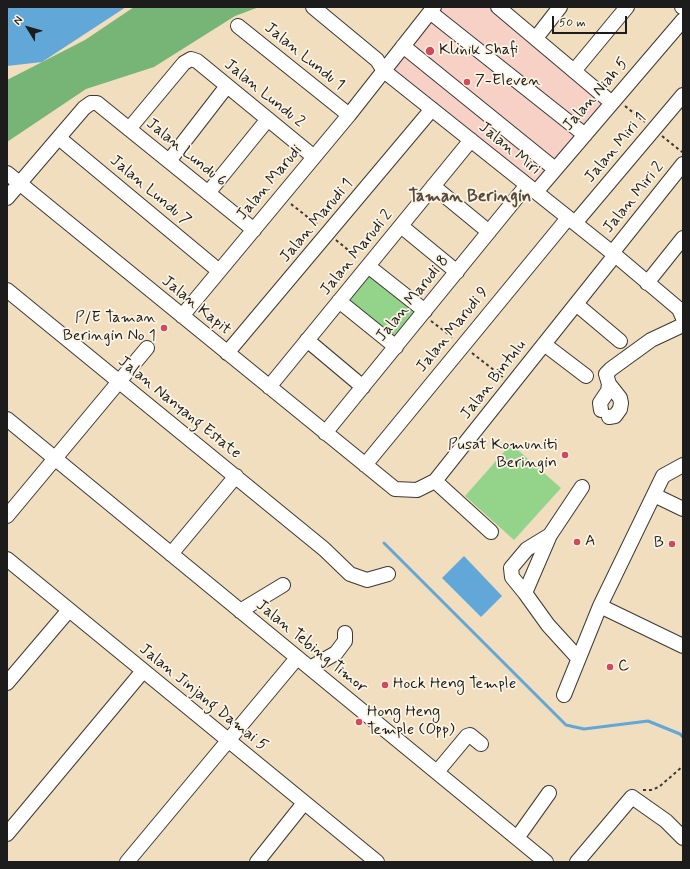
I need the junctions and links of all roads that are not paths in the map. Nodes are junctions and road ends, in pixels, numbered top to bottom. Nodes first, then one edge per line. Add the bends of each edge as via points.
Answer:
1 (313, 7) edge
2 (498, 7) edge
3 (560, 7) edge
4 (627, 7) edge
5 (432, 9) edge
6 (683, 20) edge
7 (238, 26) dead end
8 (536, 38) junction
9 (403, 46) junction
10 (384, 71) junction
11 (574, 71) junction
12 (227, 86) junction
13 (683, 95) edge
14 (612, 103) junction
15 (432, 109) junction
16 (349, 115) junction
17 (268, 119) junction
18 (129, 129) junction
19 (585, 135) junction
20 (59, 138) junction
21 (471, 140) junction
22 (314, 157) junction
23 (169, 161) junction
24 (683, 164) edge
25 (555, 169) junction
26 (7, 173) edge
27 (20, 183) junction
28 (433, 186) junction
29 (531, 189) junction
30 (208, 193) junction
31 (7, 198) edge
32 (571, 220) junction
33 (401, 226) junction
34 (254, 230) junction
35 (489, 232) junction
36 (683, 238) edge
37 (613, 254) junction
38 (368, 266) junction
39 (219, 271) junction
40 (457, 272) junction
41 (647, 283) junction
42 (7, 290) edge
43 (339, 301) junction
44 (576, 304) junction
45 (425, 311) junction
46 (682, 311) edge
47 (182, 316) junction
48 (683, 325) edge
49 (307, 340) junction
50 (620, 341) dead end
51 (544, 344) junction
52 (146, 348) dead end
53 (396, 348) junction
54 (227, 354) junction
55 (586, 376) dead end
56 (119, 381) junction
57 (609, 384) junction
58 (269, 387) junction
59 (363, 387) junction
60 (7, 419) edge
61 (325, 433) junction
62 (55, 459) junction
63 (365, 465) junction
64 (683, 465) edge
65 (236, 476) junction
66 (435, 481) junction
67 (582, 487) dead end
68 (654, 495) junction
69 (683, 508) edge
70 (7, 516) edge
71 (491, 532) dead end
72 (550, 535) junction
73 (172, 554) junction
74 (7, 559) edge
75 (388, 574) dead end
76 (283, 585) dead end
77 (525, 592) junction
78 (600, 606) junction
79 (69, 610) junction
80 (240, 610) junction
81 (345, 633) dead end
82 (683, 646) edge
83 (297, 658) junction
84 (578, 658) junction
85 (310, 668) junction
86 (143, 671) junction
87 (7, 683) edge
88 (564, 695) dead end
89 (228, 740) junction
90 (481, 744) dead end
91 (437, 772) junction
92 (549, 792) dead end
93 (304, 803) junction
94 (7, 834) edge
95 (517, 838) junction
96 (683, 838) edge
97 (127, 862) edge
98 (256, 862) edge
99 (377, 862) edge
100 (546, 862) edge
101 (577, 862) edge

1 - 10 street, Jalan Miri via 377,60
2 - 8 street
3 - 8 street
4 - 11 street
5 - 9 street, Jalan Marudi
5 - 19 street
6 - 14 street, Jalan Niah 5
7 - 16 street, Jalan Lundu 1
8 - 11 street
9 - 10 street, Jalan Marudi
9 - 25 street, Jalan Miri
10 - 15 street, Jalan Miri
10 - 16 street, Jalan Marudi
11 - 14 street
12 - 17 street, Jalan Lundu 2
12 - 18 street, Jalan Lundu 2 via 191,59 184,63
12 - 23 street
13 - 32 street, Jalan Miri 1
14 - 19 street, Jalan Niah 5
15 - 21 street, Jalan Miri
15 - 54 street, Jalan Marudi 1
16 - 22 street, Jalan Marudi
17 - 22 street, Jalan Lundu 2
17 - 30 street
18 - 20 street, Jalan Lundu 6 via 97,103 91,103
18 - 23 street, Jalan Lundu 6
19 - 25 street, Jalan Niah 5
20 - 27 street
20 - 39 street, Jalan Lundu 7
21 - 28 street, Jalan Marudi 2
21 - 29 street, Jalan Miri
22 - 34 street, Jalan Marudi
23 - 30 street, Jalan Lundu 6
24 - 37 street, Jalan Miri 2
25 - 29 street, Jalan Niah 5
26 - 27 street, Jalan Kapit
27 - 31 street
27 - 47 street, Jalan Kapit
28 - 33 street, Jalan Marudi 2
28 - 35 street
29 - 32 street, Jalan Miri
29 - 35 street, Jalan Marudi 8
30 - 34 street, Jalan Lundu 6
32 - 37 street, Jalan Miri
32 - 63 street, Jalan Marudi 9
33 - 38 street, Jalan Marudi 2
33 - 40 street
34 - 39 street, Jalan Marudi
35 - 40 street, Jalan Marudi 8
36 - 41 street
37 - 41 street, Jalan Miri
37 - 44 street, Jalan Bintulu
38 - 43 street, Jalan Marudi 2
38 - 45 street
39 - 47 street, Jalan Marudi
40 - 45 street, Jalan Marudi 8
41 - 46 street, Jalan Miri
42 - 56 street, Jalan Nanyang Estate
43 - 49 street, Jalan Marudi 2
43 - 53 street
44 - 50 street
44 - 51 street, Jalan Bintulu
45 - 53 street, Jalan Marudi 8
47 - 54 street, Jalan Kapit
48 - 57 street via 651,340 611,369 606,374
49 - 58 street, Jalan Marudi 2
49 - 59 street
51 - 55 street
51 - 66 street, Jalan Bintulu
52 - 56 street
53 - 59 street, Jalan Marudi 8
54 - 58 street, Jalan Kapit
56 - 62 street
56 - 65 street, Jalan Nanyang Estate
57 - 57 street via 620,398 620,409 615,416 605,413 600,403 608,391
58 - 61 street, Jalan Kapit
59 - 61 street, Jalan Marudi 8
60 - 62 street, Jalan Tebing Timor
61 - 63 street, Jalan Kapit
62 - 70 street
62 - 73 street, Jalan Tebing Timor
63 - 66 street, Jalan Bintulu via 395,489 417,490
64 - 68 street via 663,476
65 - 73 street
65 - 75 street, Jalan Nanyang Estate via 330,554 350,574 367,580
66 - 71 street
67 - 72 street
68 - 69 street
68 - 78 street
72 - 77 street
72 - 77 street via 527,549 511,568 512,578
73 - 80 street, Jalan Tebing Timor
74 - 79 street, Jalan Jinjang Damai 5
76 - 80 street
77 - 84 street via 548,625
78 - 82 street
78 - 84 street
79 - 86 street, Jalan Jinjang Damai 5
79 - 87 street
80 - 83 street, Jalan Tebing Timor
81 - 85 street via 345,641 336,654
83 - 85 street, Jalan Tebing Timor
83 - 89 street
84 - 88 street
85 - 91 street, Jalan Tebing Timor
86 - 89 street, Jalan Jinjang Damai 5
86 - 94 street
89 - 93 street, Jalan Jinjang Damai 5
89 - 97 street
90 - 91 street via 470,735 467,736
91 - 95 street, Jalan Tebing Timor
92 - 95 street
93 - 98 street
93 - 99 street, Jalan Jinjang Damai 5
95 - 100 street, Jalan Tebing Timor
96 - 101 street via 666,821 632,797

